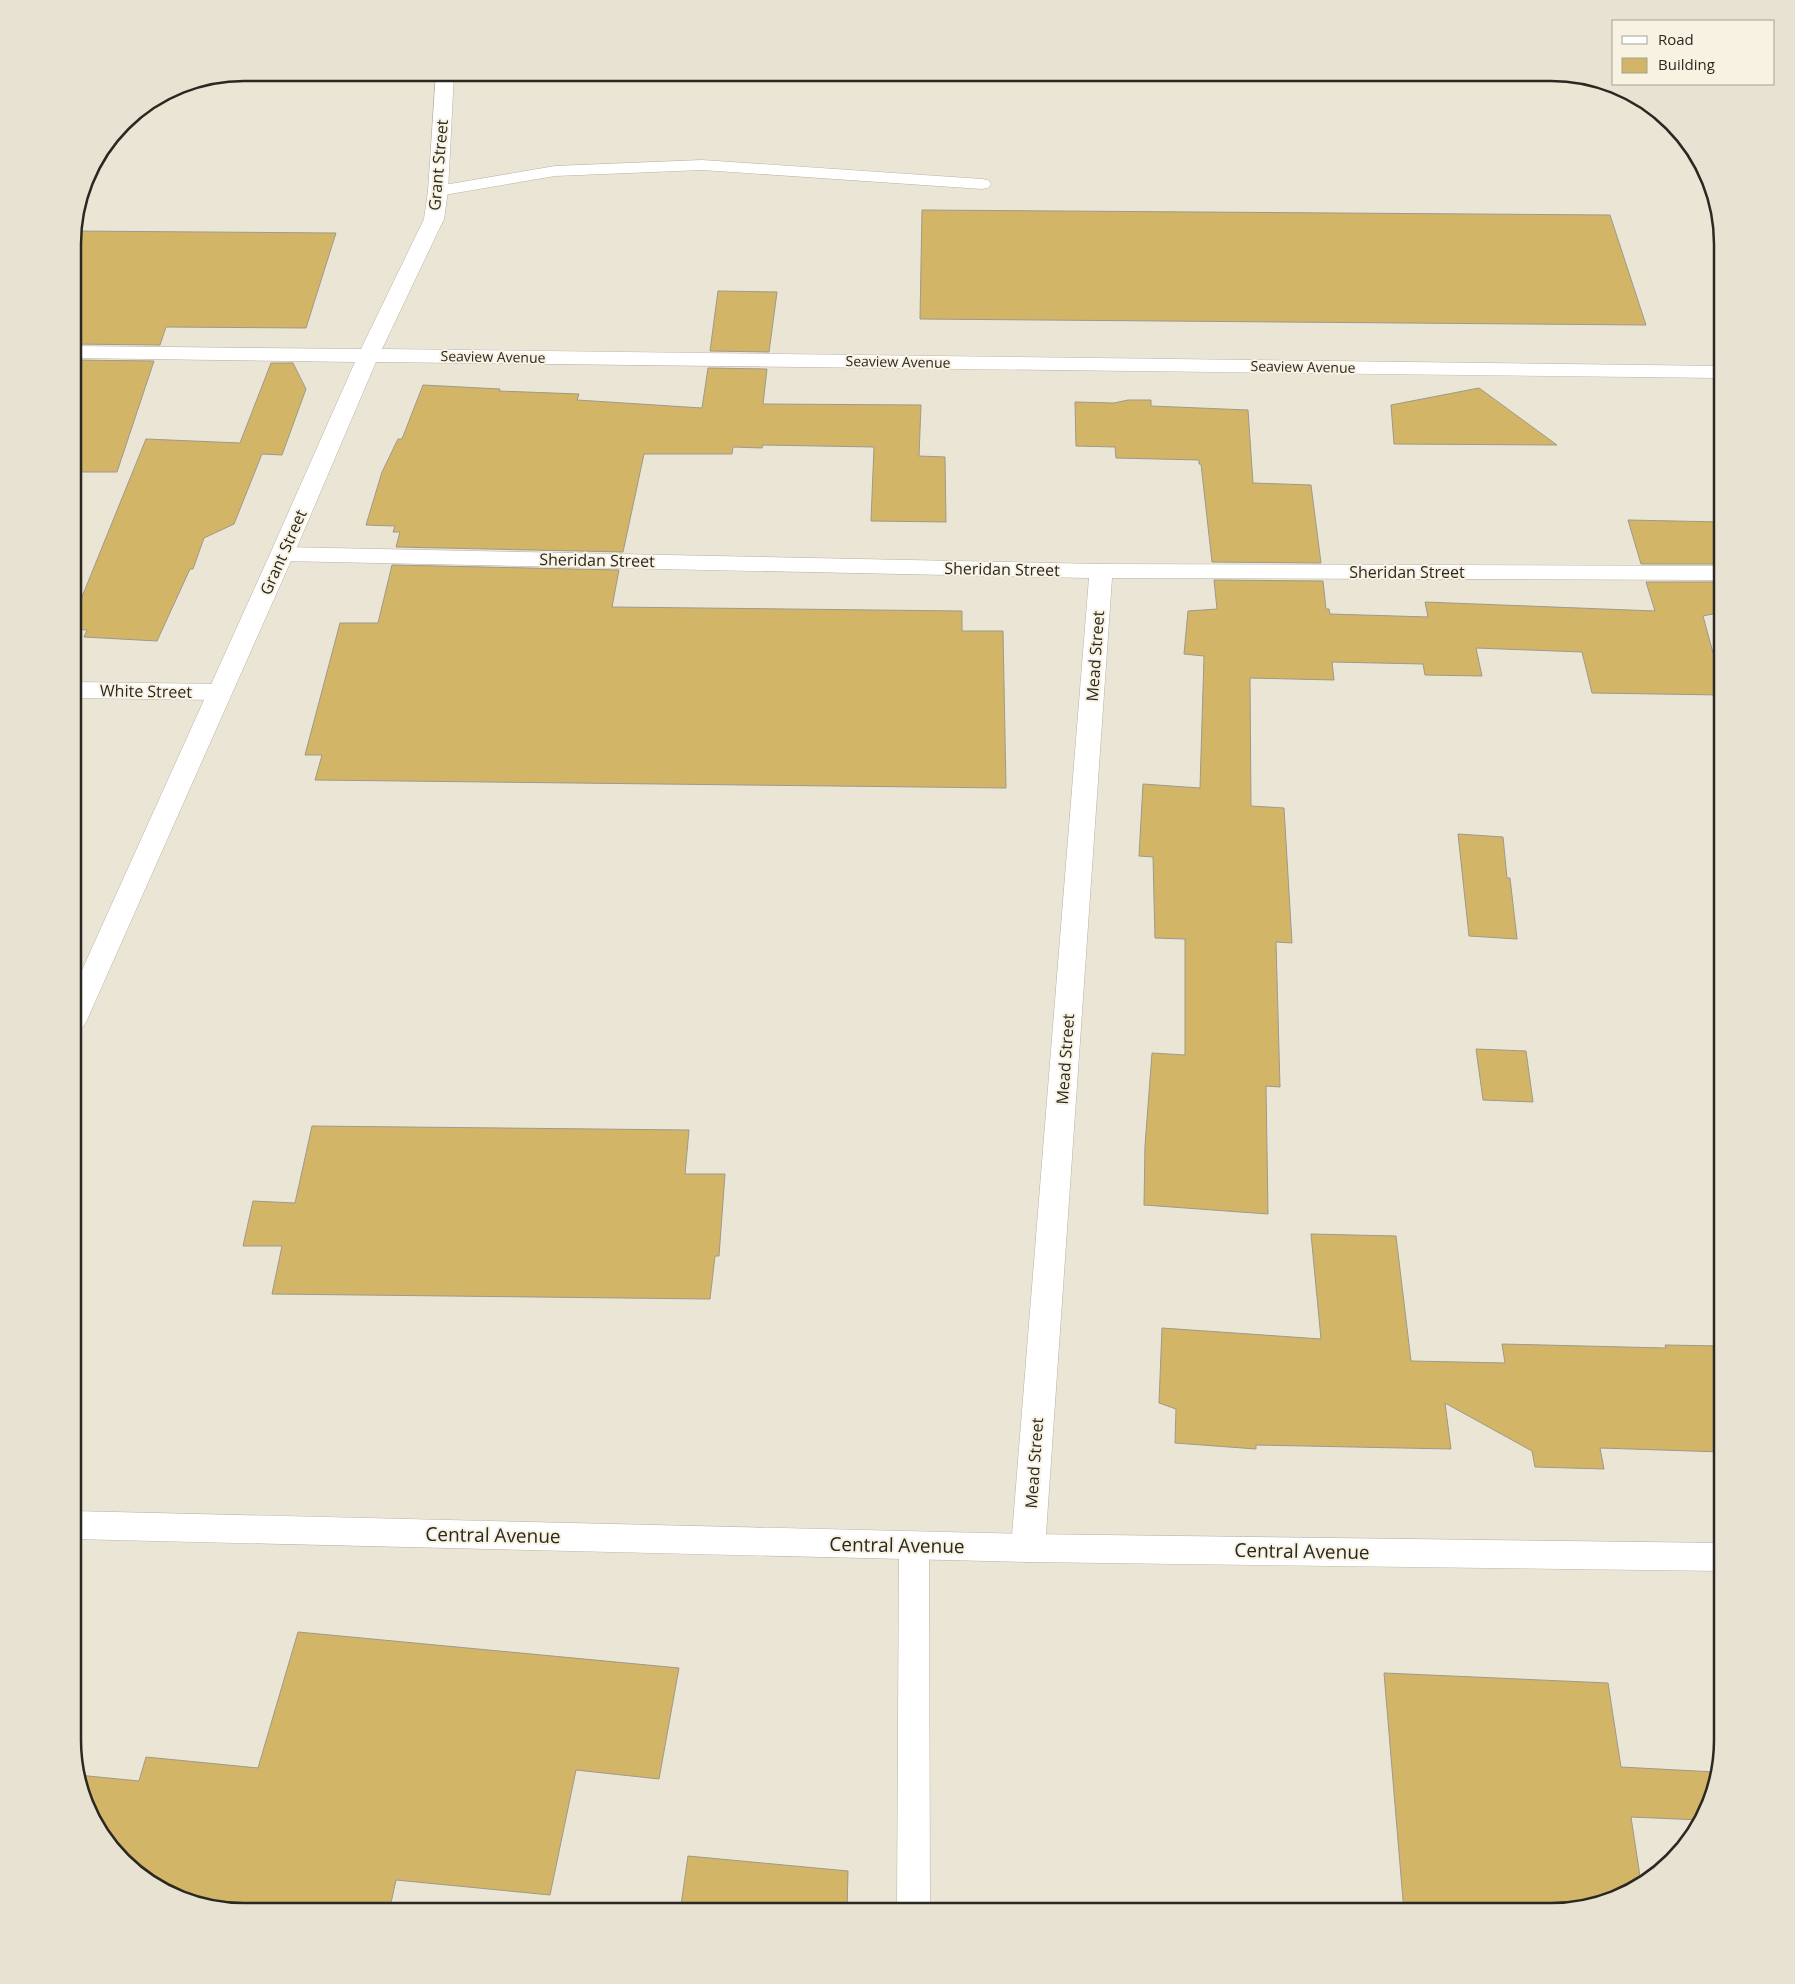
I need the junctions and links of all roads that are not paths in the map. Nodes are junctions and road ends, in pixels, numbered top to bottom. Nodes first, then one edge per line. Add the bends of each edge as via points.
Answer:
1 (444, 82) edge
2 (982, 184) dead end
3 (438, 191) junction
4 (82, 352) edge
5 (368, 356) junction
6 (1714, 372) edge
7 (282, 554) junction
8 (1101, 571) junction
9 (1714, 573) edge
10 (82, 690) edge
11 (220, 692) junction
12 (81, 1001) edge
13 (81, 1525) edge
14 (914, 1545) junction
15 (1028, 1548) junction
16 (1714, 1557) edge
17 (913, 1903) edge

1 - 3 main road, Grant Street
2 - 3 lane via 702,165 555,171
3 - 5 main road, Grant Street via 434,219
4 - 5 main road, Seaview Avenue
5 - 6 main road, Seaview Avenue
5 - 7 main road, Grant Street
7 - 8 main road, Sheridan Street
7 - 11 main road, Grant Street
8 - 9 main road, Sheridan Street
8 - 15 main road, Mead Street
10 - 11 main road, White Street
11 - 12 main road, Grant Street
13 - 14 main road, Central Avenue
14 - 15 main road, Central Avenue
14 - 17 lane
15 - 16 main road, Central Avenue

